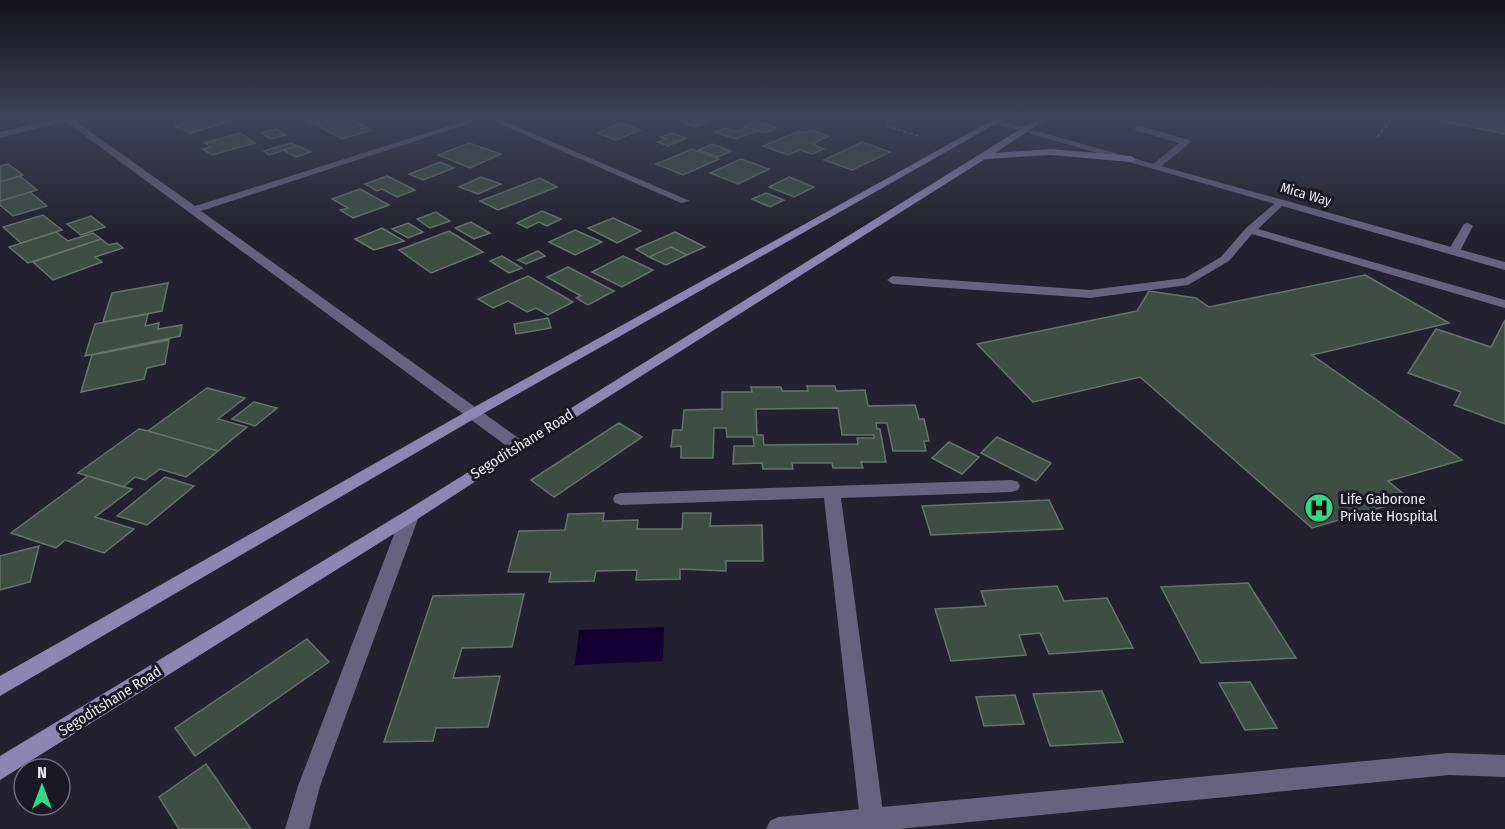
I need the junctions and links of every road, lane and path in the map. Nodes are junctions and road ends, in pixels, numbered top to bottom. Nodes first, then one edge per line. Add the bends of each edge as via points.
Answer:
1 (120, 157) edge
2 (361, 157) edge
3 (581, 157) edge
4 (934, 157) edge
5 (982, 157) edge
6 (1105, 157) edge
7 (1123, 157) edge
8 (1168, 157) edge
9 (1131, 159) junction
10 (1155, 167) junction
11 (685, 201) dead end
12 (1280, 202) junction
13 (194, 210) junction
14 (1468, 226) dead end
15 (1250, 230) junction
16 (1454, 251) junction
17 (1505, 266) edge
18 (893, 280) dead end
19 (1505, 304) edge
20 (474, 413) junction
21 (518, 446) junction
22 (1012, 486) dead end
23 (832, 492) junction
24 (621, 499) dead end
25 (410, 516) junction
26 (0, 687) edge
27 (1505, 766) edge
28 (0, 769) edge
29 (872, 820) junction
30 (897, 824) edge
31 (297, 829) edge
32 (778, 829) edge

1 - 13 street
2 - 13 street
3 - 11 street
4 - 20 main road
5 - 21 main road, Segoditshane Road
6 - 9 main road
7 - 9 street, Mica Way
8 - 10 street
9 - 10 street, Mica Way
10 - 12 street, Mica Way
12 - 15 street
12 - 16 street, Mica Way
13 - 20 street
14 - 16 street
15 - 18 street via 1225,259 1188,281 1090,294
15 - 19 street
16 - 17 street, Mica Way
20 - 21 street
20 - 26 main road
21 - 25 main road, Segoditshane Road
22 - 23 street
23 - 24 street
23 - 29 street
25 - 28 main road, Segoditshane Road
25 - 31 street via 309,786
27 - 30 street via 1449,764
29 - 30 street
29 - 32 street

